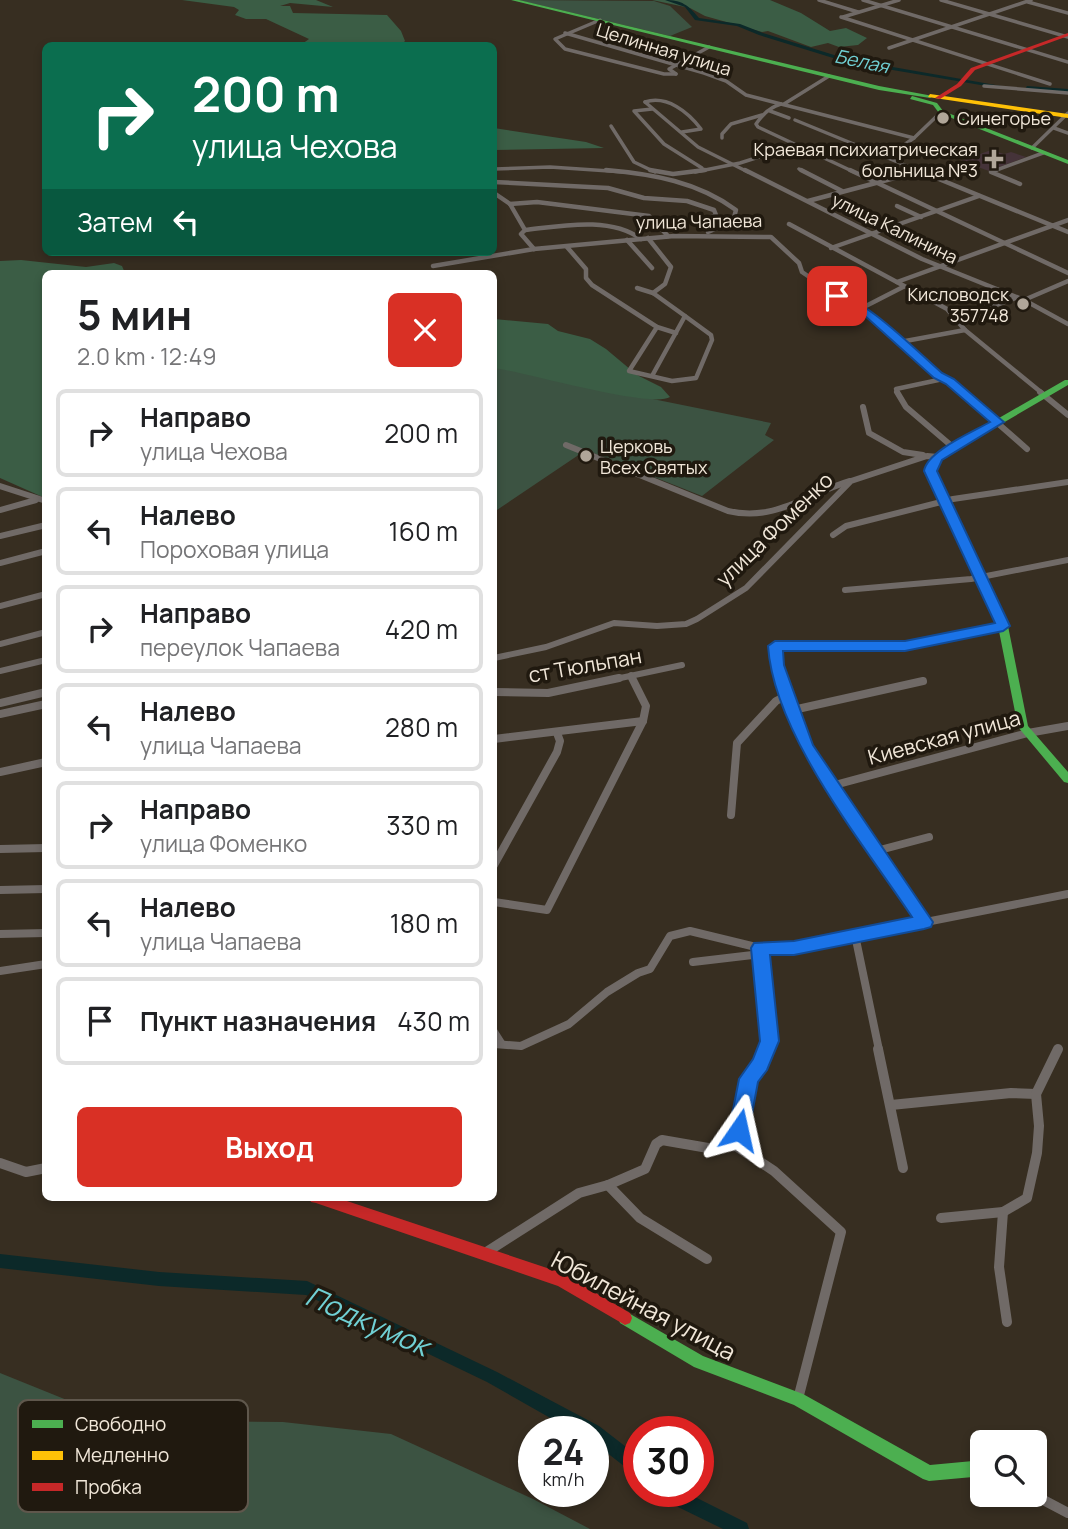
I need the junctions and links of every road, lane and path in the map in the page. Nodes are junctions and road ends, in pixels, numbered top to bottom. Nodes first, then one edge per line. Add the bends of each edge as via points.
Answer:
1 (513, 0) edge
2 (819, 0) edge
3 (863, 0) edge
4 (899, 0) edge
5 (941, 0) edge
6 (1026, 0) edge
7 (881, 6) junction
8 (860, 12) junction
9 (1068, 13) edge
10 (989, 14) junction
11 (600, 20) junction
12 (951, 26) junction
13 (565, 33) junction
14 (1067, 35) edge
15 (911, 40) junction
16 (709, 47) junction
17 (889, 48) dead end
18 (1026, 49) junction
19 (1068, 62) edge
20 (677, 64) junction
21 (986, 64) junction
22 (829, 76) junction
23 (1050, 84) dead end
24 (984, 86) dead end
25 (1068, 93) edge
26 (783, 104) junction
27 (939, 104) junction
28 (652, 109) junction
29 (770, 111) junction
30 (763, 115) junction
31 (1067, 115) edge
32 (789, 118) dead end
33 (795, 120) dead end
34 (611, 126) dead end
35 (1054, 128) junction
36 (682, 132) junction
37 (1068, 133) edge
38 (722, 138) dead end
39 (914, 138) junction
40 (797, 145) junction
41 (1038, 150) junction
42 (888, 156) junction
43 (1068, 162) edge
44 (736, 164) junction
45 (497, 169) edge
46 (702, 169) junction
47 (799, 169) dead end
48 (922, 171) junction
49 (656, 172) junction
50 (651, 176) junction
51 (497, 182) edge
52 (876, 182) junction
53 (1020, 184) dead end
54 (843, 191) junction
55 (497, 195) edge
56 (980, 196) junction
57 (808, 201) junction
58 (510, 204) junction
59 (897, 206) dead end
60 (939, 211) junction
61 (921, 217) junction
62 (1068, 220) edge
63 (789, 224) dead end
64 (719, 226) junction
65 (1054, 226) junction
66 (526, 230) junction
67 (1068, 232) edge
68 (873, 234) junction
69 (669, 236) junction
70 (689, 236) junction
71 (648, 238) junction
72 (641, 239) junction
73 (626, 240) junction
74 (1007, 244) junction
75 (568, 247) junction
76 (831, 248) junction
77 (534, 249) junction
78 (497, 255) edge
79 (490, 256) edge
80 (433, 265) dead end
81 (940, 267) junction
82 (652, 268) dead end
83 (1068, 272) edge
84 (1068, 281) edge
85 (897, 282) junction
86 (903, 286) junction
87 (637, 288) dead end
88 (653, 293) junction
89 (1016, 298) junction
90 (1024, 300) junction
91 (862, 308) junction
92 (685, 316) junction
93 (955, 320) junction
94 (1068, 324) edge
95 (657, 327) junction
96 (965, 330) junction
97 (676, 333) junction
98 (900, 342) junction
99 (652, 376) junction
100 (944, 379) junction
101 (1068, 382) edge
102 (1044, 395) junction
103 (863, 407) dead end
104 (1068, 415) edge
105 (998, 422) junction
106 (566, 445) dead end
107 (954, 448) junction
108 (1027, 449) dead end
109 (932, 457) junction
110 (851, 481) junction
111 (1068, 482) edge
112 (0, 486) edge
113 (42, 500) edge
114 (944, 502) junction
115 (0, 510) edge
116 (42, 526) edge
117 (833, 535) dead end
118 (0, 536) edge
119 (42, 552) edge
120 (1068, 560) edge
121 (0, 564) edge
122 (980, 578) junction
123 (845, 590) dead end
124 (42, 595) edge
125 (0, 606) edge
126 (1003, 626) junction
127 (42, 633) edge
128 (0, 644) edge
129 (497, 657) edge
130 (42, 661) edge
131 (682, 665) dead end
132 (0, 671) edge
133 (631, 675) junction
134 (923, 681) dead end
135 (497, 692) edge
136 (42, 693) edge
137 (788, 695) junction
138 (0, 703) edge
139 (42, 705) edge
140 (793, 710) junction
141 (0, 713) edge
142 (643, 722) junction
143 (1068, 726) edge
144 (557, 733) junction
145 (1028, 733) junction
146 (497, 739) edge
147 (42, 763) edge
148 (0, 772) edge
149 (1068, 779) edge
150 (831, 786) junction
151 (732, 816) dead end
152 (929, 837) dead end
153 (42, 848) edge
154 (0, 849) edge
155 (876, 851) junction
156 (497, 860) edge
157 (42, 889) edge
158 (0, 890) edge
159 (1068, 894) edge
160 (497, 903) edge
161 (924, 922) junction
162 (42, 933) edge
163 (0, 934) edge
164 (855, 934) junction
165 (760, 951) junction
166 (693, 962) dead end
167 (42, 965) edge
168 (0, 971) edge
169 (497, 1044) edge
170 (1058, 1049) dead end
171 (1036, 1094) junction
172 (891, 1105) junction
173 (736, 1146) junction
174 (0, 1163) edge
175 (903, 1168) dead end
176 (42, 1169) edge
177 (608, 1185) junction
178 (328, 1201) edge
179 (1003, 1212) junction
180 (940, 1218) dead end
181 (483, 1253) junction
182 (707, 1259) dead end
183 (1007, 1322) dead end
184 (798, 1399) junction
185 (970, 1469) edge
186 (1047, 1502) edge
187 (1068, 1513) edge

1 - 11 street
2 - 8 street
3 - 7 street
4 - 7 street
5 - 10 street
6 - 9 street
6 - 10 street
7 - 8 street
7 - 12 street
8 - 15 street via 841,17
10 - 12 street
10 - 14 street
11 - 13 street
11 - 16 street
12 - 15 street
12 - 18 street
13 - 20 street, Целинная улица
13 - 20 street via 555,39 565,49 664,74 676,74 670,69
14 - 18 street
15 - 17 street
15 - 21 street
16 - 20 street
16 - 22 street
18 - 19 street
18 - 21 street
20 - 26 street, Целинная улица via 726,81 746,95
21 - 23 street
21 - 27 street via 973,69
22 - 26 street
22 - 27 street
24 - 25 street
26 - 29 street
26 - 39 street, Целинная улица
27 - 31 street
27 - 39 street
27 - 41 street
28 - 36 street, улица Калинина
28 - 36 street, улица Калинина via 645,102 657,99 701,129
28 - 46 street via 634,111 639,122
29 - 30 street
29 - 32 street
30 - 38 street via 731,124
30 - 40 street via 758,127
31 - 35 street
33 - 42 street
34 - 49 street via 637,164
35 - 37 street
35 - 41 street
36 - 44 street, улица Калинина via 698,147
39 - 42 street
40 - 44 street
40 - 52 street
41 - 43 street
41 - 53 street via 991,172
42 - 48 street
44 - 46 street
44 - 57 street, улица Калинина
45 - 50 street via 601,170
46 - 49 street via 676,175
47 - 54 street
48 - 52 street
48 - 56 street
49 - 50 street
50 - 64 street via 723,198 736,210 735,217
51 - 64 street via 608,188 644,198 687,201 716,215 700,223
52 - 54 street
52 - 60 street
54 - 57 street
55 - 58 street
56 - 60 street
56 - 65 street
57 - 68 street, улица Калинина
58 - 66 street
58 - 69 street via 537,202 649,216
59 - 61 street
60 - 61 street
60 - 74 street
61 - 68 street
62 - 65 street
63 - 76 street
64 - 70 street
65 - 67 street
65 - 74 street
66 - 72 street via 604,226 633,230
66 - 77 street via 521,234
68 - 76 street
68 - 81 street, улица Калинина
69 - 70 street, улица Чапаева
69 - 71 street, улица Чапаева
70 - 91 street, улица Чапаева via 771,237 807,276
71 - 72 street, улица Чапаева
71 - 88 street via 671,271 665,284
72 - 73 street, улица Чапаева
73 - 75 street, улица Чапаева
73 - 82 street, улица Чапаева
74 - 81 street
74 - 83 street
75 - 77 street, улица Чапаева
75 - 95 street via 586,270 589,282
76 - 85 street
77 - 78 street, улица Чапаева
79 - 80 street, улица Чапаева
81 - 85 street
81 - 89 street, улица Калинина
84 - 90 street
85 - 86 street
86 - 91 street
86 - 93 street via 947,309
87 - 88 street
88 - 92 street
89 - 90 street, улица Калинина
89 - 93 street
90 - 94 street, улица Калинина
91 - 98 street, улица Чапаева
92 - 97 street
92 - 99 street via 712,340 696,378 682,381
93 - 96 street
95 - 97 street
95 - 99 street via 629,371
96 - 98 street
96 - 102 street
97 - 99 street
98 - 100 street, улица Чапаева
100 - 105 street, улица Чапаева
100 - 107 street via 896,389 906,407
101 - 102 street, улица Фоменко
102 - 104 street
102 - 105 street, улица Фоменко
103 - 109 street via 869,433 903,452
105 - 107 street, улица Фоменко
105 - 108 street, улица Чапаева
106 - 110 street via 748,517 780,510
107 - 109 street, улица Фоменко
109 - 110 street, улица Фоменко
109 - 114 street via 930,471
110 - 129 street, улица Фоменко via 746,588 697,620 657,626 614,623 546,647
111 - 114 street
112 - 113 street
113 - 115 street
114 - 117 street via 869,519
114 - 122 street
116 - 118 street
119 - 121 street
120 - 122 street
122 - 123 street
122 - 126 street
124 - 125 street
126 - 137 street via 905,646 775,646
126 - 145 street via 1019,716
127 - 128 street
130 - 132 street
131 - 133 street, ст Тюльпан
133 - 135 street, ст Тюльпан via 548,693
133 - 142 street via 646,706
134 - 140 street
136 - 138 street
137 - 140 street
137 - 151 street via 776,701 737,743
139 - 141 street
140 - 150 street via 806,746
142 - 144 street
142 - 160 street via 547,911
143 - 145 street, Киевская улица
144 - 146 street
144 - 156 street via 557,752
145 - 149 street
145 - 150 street, Киевская улица
147 - 148 street
150 - 155 street
152 - 155 street
153 - 154 street
155 - 161 street
157 - 158 street
159 - 161 street
161 - 164 street
162 - 163 street
164 - 165 street
164 - 172 street
165 - 166 street
165 - 169 street via 690,930 670,936 650,969 607,992 569,1024 521,1046
165 - 173 street via 770,1041 748,1079
167 - 168 street
170 - 171 street
171 - 172 street
171 - 179 street via 1039,1126 1034,1173 1027,1198
172 - 175 street
173 - 177 street via 706,1148 662,1140 645,1169
173 - 184 street via 774,1171 841,1232
174 - 176 street via 26,1172
177 - 181 street via 579,1194
177 - 182 street via 636,1214
178 - 181 street, Юбилейная улица
179 - 180 street
179 - 183 street via 999,1255 1001,1303
181 - 184 street, Юбилейная улица via 562,1280 699,1362
184 - 185 street, Юбилейная улица via 929,1473
186 - 187 street

